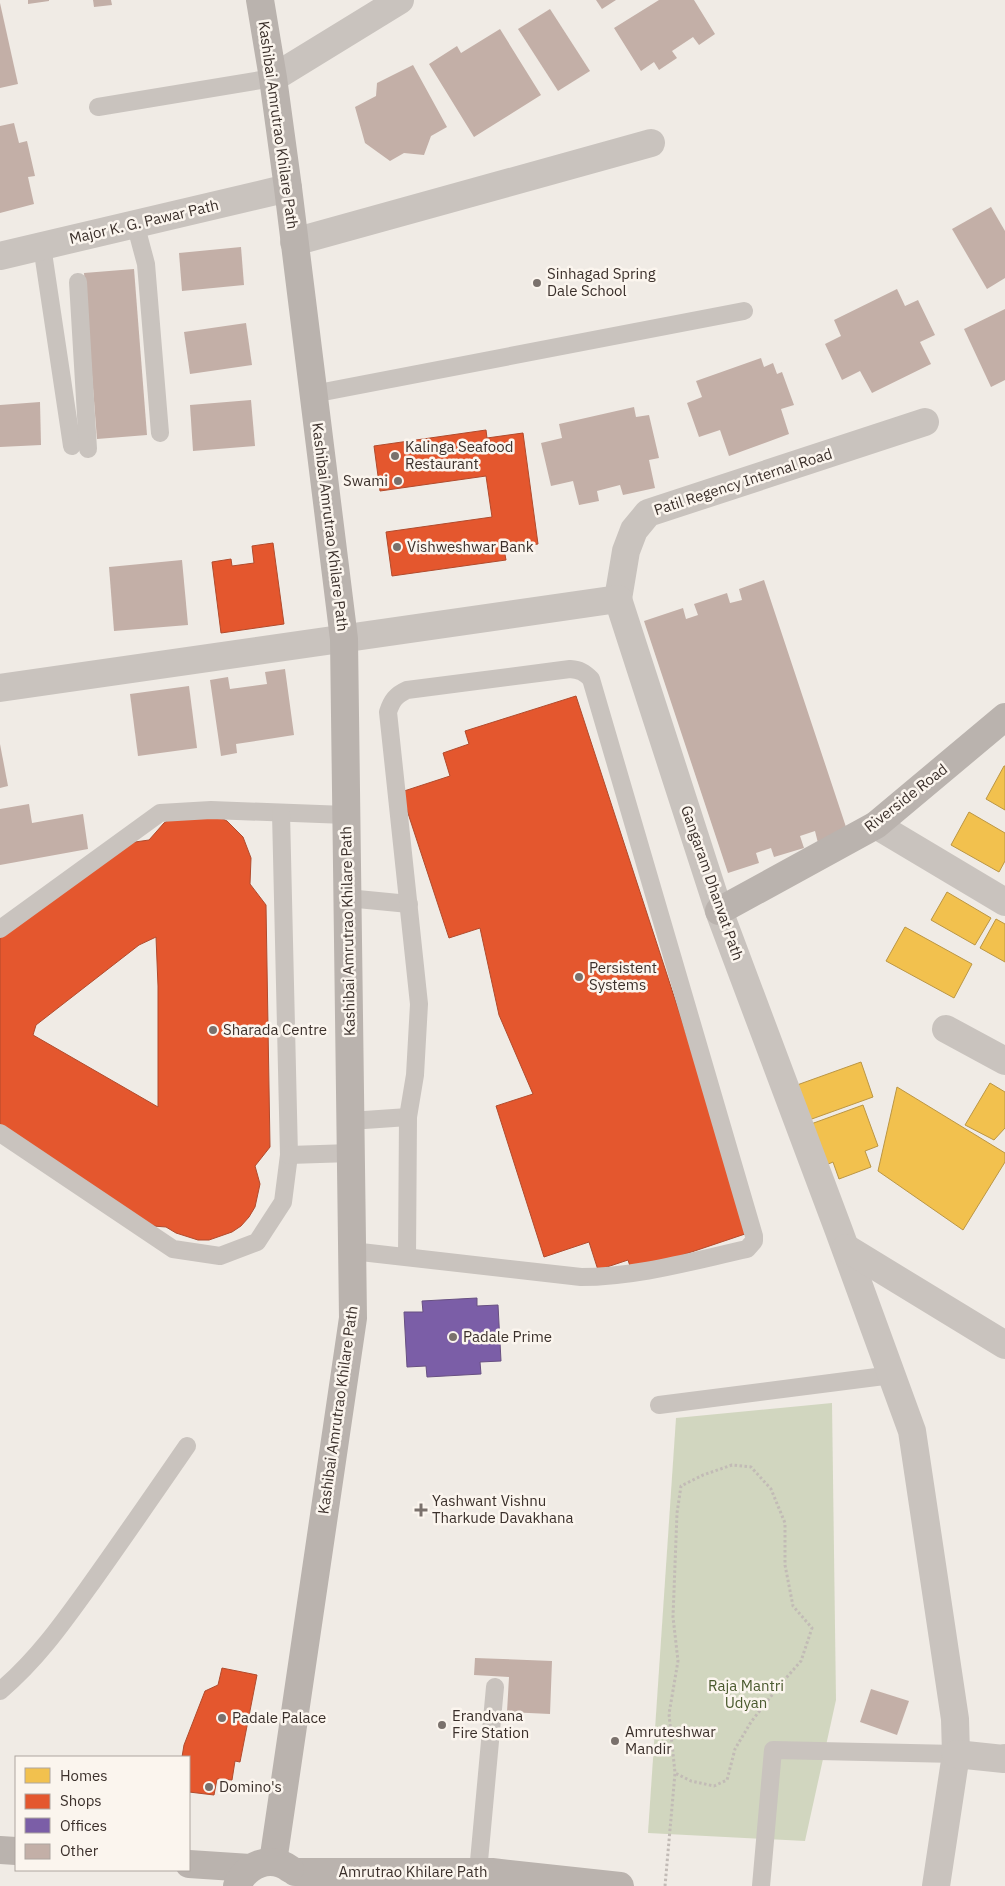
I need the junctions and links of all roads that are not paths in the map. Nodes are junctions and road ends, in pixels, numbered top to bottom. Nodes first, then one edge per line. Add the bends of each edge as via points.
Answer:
1 (260, 0) edge
2 (400, 0) edge
3 (273, 78) junction
4 (98, 107) dead end
5 (651, 143) dead end
6 (288, 188) junction
7 (135, 224) junction
8 (294, 242) junction
9 (42, 246) junction
10 (0, 256) edge
11 (78, 282) dead end
12 (744, 311) dead end
13 (80, 317) junction
14 (53, 320) junction
15 (313, 394) junction
16 (66, 406) junction
17 (86, 406) junction
18 (925, 422) dead end
19 (160, 433) dead end
20 (618, 599) junction
21 (344, 639) junction
22 (0, 688) edge
23 (1005, 717) edge
24 (281, 813) junction
25 (346, 815) junction
26 (876, 825) junction
27 (347, 898) junction
28 (1005, 902) edge
29 (409, 904) junction
30 (719, 910) junction
31 (0, 929) edge
32 (946, 1029) dead end
33 (1005, 1061) edge
34 (408, 1116) junction
35 (350, 1121) junction
36 (0, 1133) edge
37 (351, 1153) junction
38 (289, 1155) junction
39 (846, 1248) junction
40 (352, 1251) junction
41 (407, 1257) junction
42 (1005, 1345) edge
43 (892, 1375) junction
44 (659, 1405) dead end
45 (187, 1446) dead end
46 (494, 1686) dead end
47 (0, 1691) edge
48 (956, 1754) junction
49 (1005, 1758) edge
50 (0, 1850) edge
51 (15, 1852) edge
52 (190, 1864) edge
53 (478, 1872) junction
54 (271, 1875) edge
55 (620, 1886) edge
56 (761, 1886) edge
57 (936, 1886) edge

1 - 3 street, Kashibai Amrutrao Khilare Path
2 - 3 street
3 - 4 lane
3 - 6 street, Kashibai Amrutrao Khilare Path
5 - 8 street
6 - 7 street, Major K. G. Pawar Path
6 - 8 street, Kashibai Amrutrao Khilare Path
7 - 9 street, Major K. G. Pawar Path
7 - 19 lane via 146,264
8 - 15 street, Kashibai Amrutrao Khilare Path
9 - 10 street, Major K. G. Pawar Path
9 - 14 lane
11 - 13 lane
12 - 15 lane
13 - 14 lane
13 - 17 lane
14 - 16 lane
15 - 21 street, Kashibai Amrutrao Khilare Path
16 - 17 lane
16 - 17 lane via 80,447
18 - 20 street, Patil Regency Internal Road via 648,512 634,530 626,551
20 - 21 street
20 - 30 street, Gangaram Dhanvat Path
21 - 22 street
21 - 25 street, Kashibai Amrutrao Khilare Path
23 - 26 street, Riverside Road
24 - 25 lane
24 - 31 lane via 212,810 160,813
24 - 38 lane
25 - 27 street, Kashibai Amrutrao Khilare Path
26 - 28 street
26 - 30 street, Riverside Road
27 - 29 lane
27 - 35 street, Kashibai Amrutrao Khilare Path
29 - 34 lane via 419,1004 415,1075
29 - 41 lane via 388,712 397,694 407,690 570,669 584,672 591,679 754,1241 747,1248 628,1275 602,1277
30 - 39 street, Gangaram Dhanvat Path
32 - 33 street
34 - 35 lane
34 - 41 lane
35 - 37 street, Kashibai Amrutrao Khilare Path
36 - 38 lane via 173,1249 220,1256 257,1242 283,1202
37 - 38 lane
37 - 40 street, Kashibai Amrutrao Khilare Path
39 - 42 street
39 - 43 street, Gangaram Dhanvat Path
40 - 41 lane
40 - 54 street, Kashibai Amrutrao Khilare Path via 353,1318
43 - 44 lane
43 - 48 street, Gangaram Dhanvat Path via 912,1432 955,1719
45 - 47 lane via 56,1633 22,1673
46 - 53 lane
48 - 49 street
48 - 56 lane via 773,1750
48 - 57 street, Gangaram Dhanvat Path
50 - 51 street
52 - 54 street, Amrutrao Khilare Path
53 - 54 street, Amrutrao Khilare Path
53 - 55 street, Amrutrao Khilare Path

